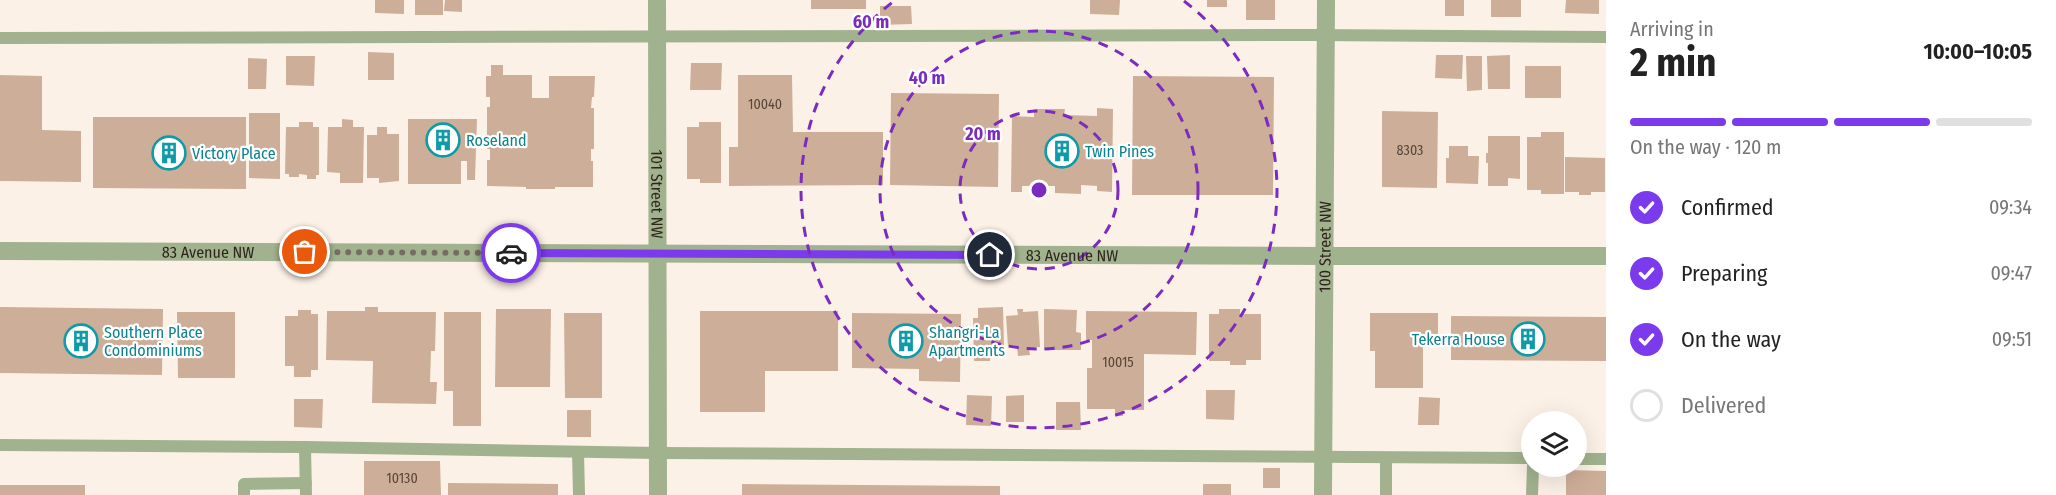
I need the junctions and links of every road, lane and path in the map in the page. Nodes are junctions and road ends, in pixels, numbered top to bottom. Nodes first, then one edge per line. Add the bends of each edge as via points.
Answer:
1 (657, 0) edge
2 (1326, 0) edge
3 (1325, 36) junction
4 (1606, 37) edge
5 (657, 38) junction
6 (0, 39) edge
7 (0, 251) edge
8 (656, 253) junction
9 (1324, 256) junction
10 (1606, 256) edge
11 (0, 445) edge
12 (305, 447) junction
13 (579, 452) junction
14 (658, 453) junction
15 (1323, 457) junction
16 (1386, 458) junction
17 (1521, 458) edge
18 (1587, 459) edge
19 (1606, 459) edge
20 (1533, 477) edge
21 (306, 489) edge
22 (244, 495) edge
23 (579, 495) edge
24 (658, 495) edge
25 (1323, 495) edge
26 (1386, 495) edge
27 (1532, 495) edge

1 - 5 street, 101 Street NW
2 - 3 street, 100 Street NW
3 - 4 lane
3 - 5 lane
3 - 9 street, 100 Street NW
5 - 6 lane
5 - 8 street, 101 Street NW
7 - 8 street, 83 Avenue NW
8 - 9 street, 83 Avenue NW
8 - 14 street, 101 Street NW
9 - 10 street, 83 Avenue NW
9 - 15 street, 100 Street NW
11 - 12 lane
12 - 13 lane
12 - 21 lane
13 - 14 lane
13 - 23 lane
14 - 15 lane
14 - 24 street, 101 Street NW
15 - 16 lane
15 - 25 street, 100 Street NW
16 - 17 lane
16 - 26 lane
18 - 19 lane
20 - 27 lane
21 - 22 lane via 244,484

